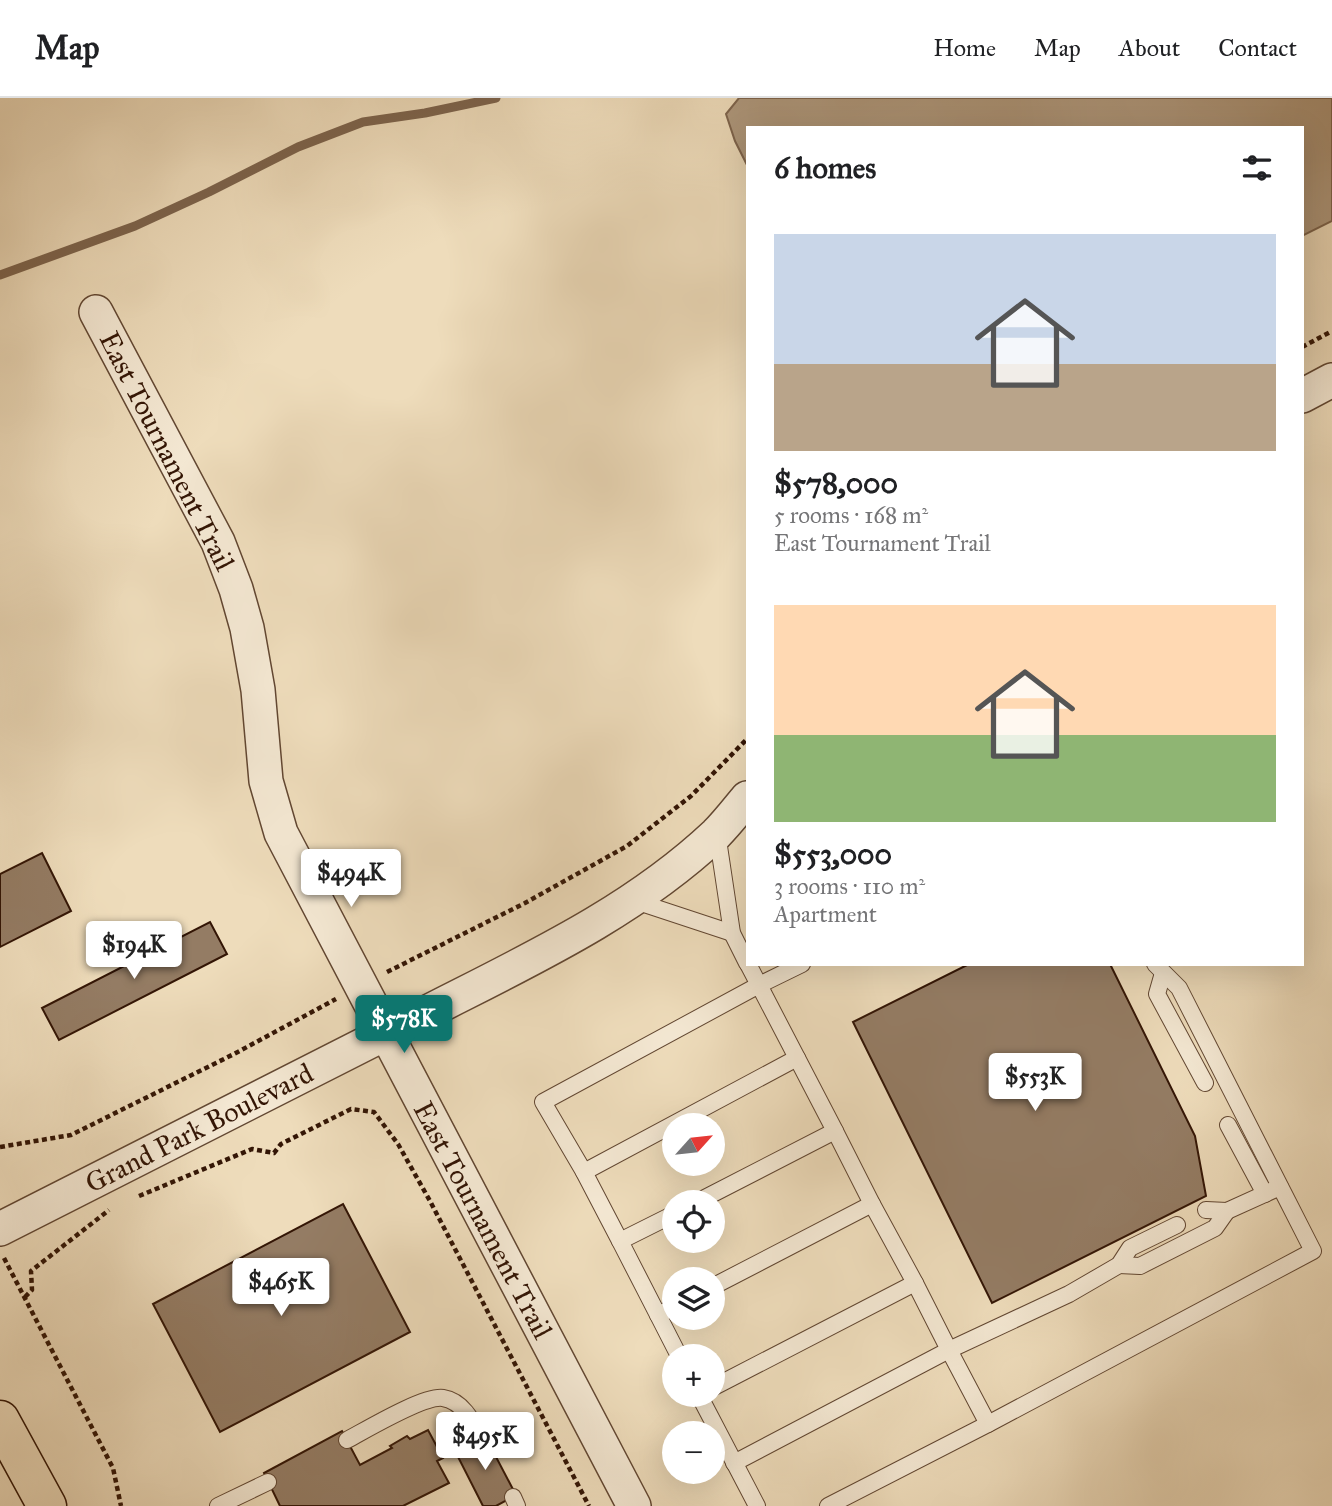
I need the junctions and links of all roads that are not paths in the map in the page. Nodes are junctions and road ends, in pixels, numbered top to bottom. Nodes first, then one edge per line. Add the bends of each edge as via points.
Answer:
1 (96, 312) dead end
2 (1332, 380) edge
3 (1304, 395) edge
4 (746, 799) edge
5 (717, 833) junction
6 (632, 900) junction
7 (732, 933) junction
8 (746, 959) edge
9 (750, 966) edge
10 (798, 966) edge
11 (1159, 969) edge
12 (759, 985) junction
13 (385, 1034) junction
14 (797, 1058) junction
15 (1205, 1083) dead end
16 (1228, 1125) dead end
17 (835, 1131) junction
18 (584, 1172) junction
19 (1280, 1187) junction
20 (720, 1190) edge
21 (1265, 1194) junction
22 (872, 1204) junction
23 (1206, 1210) dead end
24 (1227, 1211) junction
25 (662, 1220) edge
26 (1177, 1224) dead end
27 (0, 1229) edge
28 (620, 1241) junction
29 (1119, 1265) junction
30 (725, 1280) edge
31 (915, 1283) junction
32 (662, 1313) edge
33 (658, 1315) junction
34 (673, 1344) edge
35 (949, 1350) junction
36 (725, 1381) edge
37 (705, 1407) edge
38 (0, 1420) edge
39 (988, 1424) junction
40 (480, 1436) dead end
41 (347, 1440) dead end
42 (734, 1463) junction
43 (268, 1482) dead end
44 (47, 1506) edge
45 (218, 1506) edge
46 (634, 1506) edge
47 (757, 1506) edge
48 (828, 1506) edge

1 - 13 street, East Tournament Trail via 218,542 247,628 266,781 281,833
2 - 3 street
4 - 5 street, Grand Park Boulevard
5 - 6 street, Grand Park Boulevard
5 - 7 lane
6 - 7 lane
6 - 13 street, Grand Park Boulevard via 578,934
7 - 8 lane
9 - 12 lane
10 - 12 lane
11 - 15 lane via 1157,994
11 - 19 lane via 1179,988
12 - 14 lane
12 - 18 lane via 543,1102
13 - 27 street, Grand Park Boulevard
13 - 46 street, East Tournament Trail
14 - 17 lane
14 - 18 lane
16 - 21 lane
17 - 20 lane
17 - 22 lane
18 - 28 lane
19 - 21 lane
19 - 39 lane via 1313,1251
21 - 24 lane
22 - 30 lane
22 - 31 lane
23 - 24 lane
24 - 29 lane via 1215,1228 1140,1266
25 - 28 lane
26 - 29 lane via 1130,1248
28 - 33 lane
29 - 35 lane via 1069,1294
31 - 35 lane
31 - 36 lane
32 - 33 lane
33 - 34 lane
35 - 39 lane
35 - 42 lane
37 - 42 lane
38 - 44 main road
39 - 48 lane
40 - 41 lane via 469,1415 442,1397 411,1407
42 - 47 lane
43 - 45 lane

